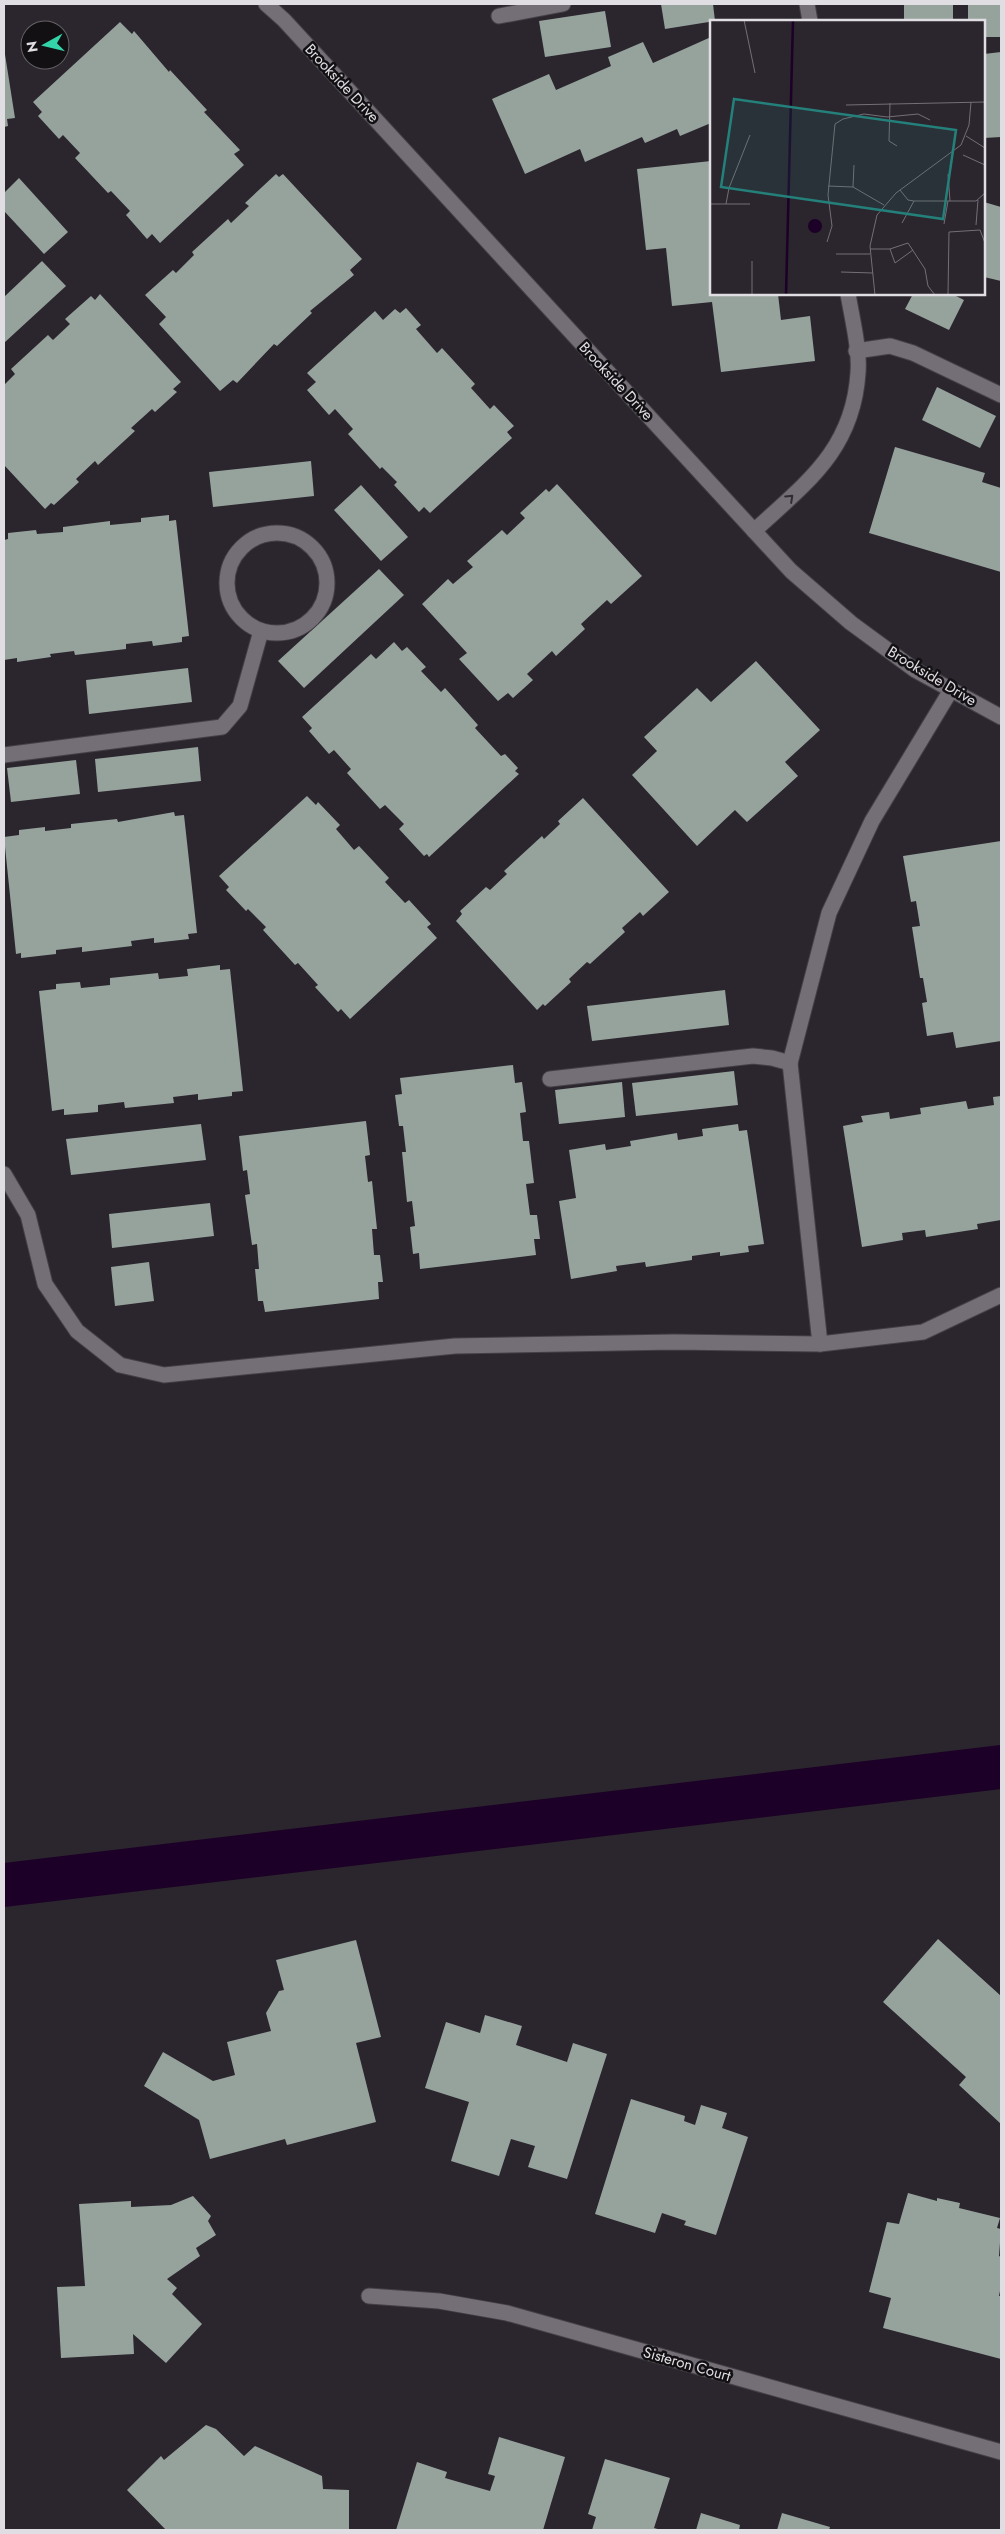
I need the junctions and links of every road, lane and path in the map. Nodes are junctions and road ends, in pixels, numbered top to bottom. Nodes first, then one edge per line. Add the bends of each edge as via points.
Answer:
1 (266, 4) edge
2 (563, 4) edge
3 (807, 4) edge
4 (499, 16) dead end
5 (810, 20) edge
6 (848, 295) edge
7 (856, 351) junction
8 (1001, 395) edge
9 (754, 531) junction
10 (261, 631) junction
11 (951, 690) junction
12 (1001, 716) edge
13 (4, 755) edge
14 (790, 1063) junction
15 (550, 1079) dead end
16 (4, 1174) edge
17 (1001, 1295) edge
18 (820, 1344) junction
19 (369, 2296) dead end
20 (1001, 2452) edge

1 - 9 street, Brookside Drive via 291,27
2 - 4 street
3 - 5 street
6 - 7 street
7 - 8 street via 890,346 913,352
9 -> 7 street via 821,469 848,424 859,373
9 - 11 street, Brookside Drive via 791,571 851,623 915,670
10 - 10 street via 292,632 312,619 325,600 328,584 318,554 292,535 258,536 244,546 230,568 228,593 234,610 246,623
10 - 13 street via 240,706 222,727
11 - 12 street, Brookside Drive
11 - 14 street via 872,821 829,913
14 - 15 street via 753,1056
14 - 18 street
16 - 18 street via 28,1215 45,1284 77,1331 120,1365 164,1375 455,1346 674,1342
17 - 18 street via 923,1332
19 - 20 street, Sisteron Court via 439,2300 507,2313

